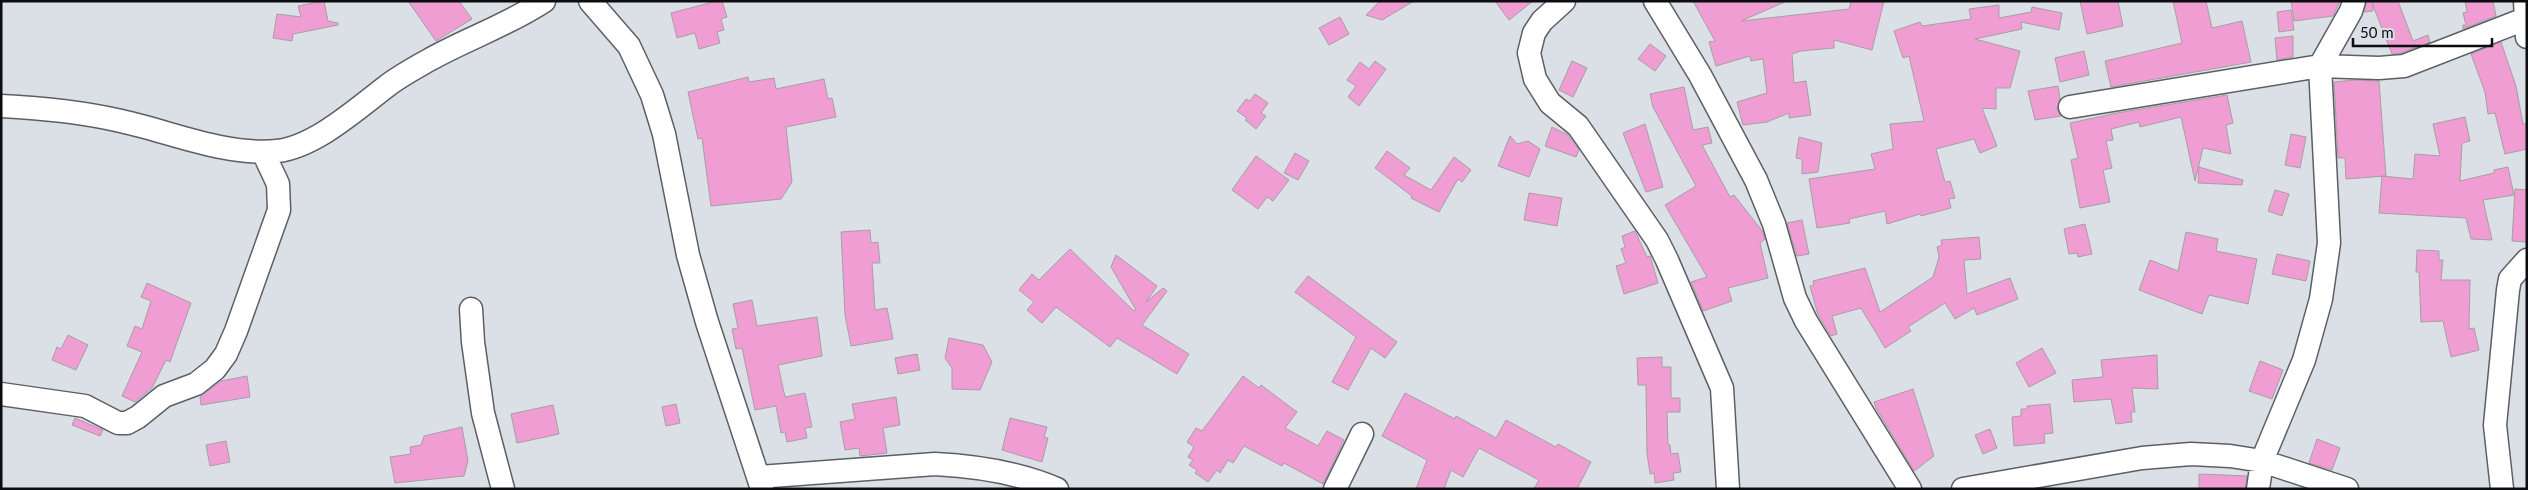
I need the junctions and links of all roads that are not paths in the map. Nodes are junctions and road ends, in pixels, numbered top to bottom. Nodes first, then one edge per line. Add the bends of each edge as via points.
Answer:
1 (544, 1) edge
2 (590, 1) edge
3 (1564, 1) edge
4 (1655, 1) edge
5 (2354, 1) edge
6 (2526, 19) edge
7 (2320, 66) junction
8 (1, 106) edge
9 (2070, 107) dead end
10 (263, 152) junction
11 (2527, 260) edge
12 (471, 309) dead end
13 (1, 394) edge
14 (1362, 434) dead end
15 (2262, 461) junction
16 (761, 483) edge
17 (503, 489) edge
18 (1057, 489) edge
19 (1335, 489) edge
20 (1728, 489) edge
21 (1910, 489) edge
22 (1963, 489) edge
23 (2258, 489) edge
24 (2348, 489) edge
25 (2502, 489) edge

1 - 10 street via 421,65 328,129 296,146
2 - 16 street via 632,51 652,95 707,322
3 - 20 street via 1534,33 1530,53 1535,79 1550,103 1578,126 1657,240 1667,260 1722,388
4 - 21 street via 1700,75 1756,180 1774,224 1795,298 1806,321
5 - 7 street
6 - 7 street via 2404,66
7 - 9 street
7 - 15 street via 2329,243 2321,299 2304,360
8 - 10 street via 82,112 219,146
10 - 13 street via 278,184 279,210 236,331 215,369 196,384 164,396 134,420 124,423 85,406
11 - 25 street via 2510,279 2508,290 2495,425
12 - 17 street via 483,413
14 - 19 street
15 - 22 street via 2191,454 2142,458
15 - 23 street
15 - 24 street
16 - 18 street via 934,464 1007,474

